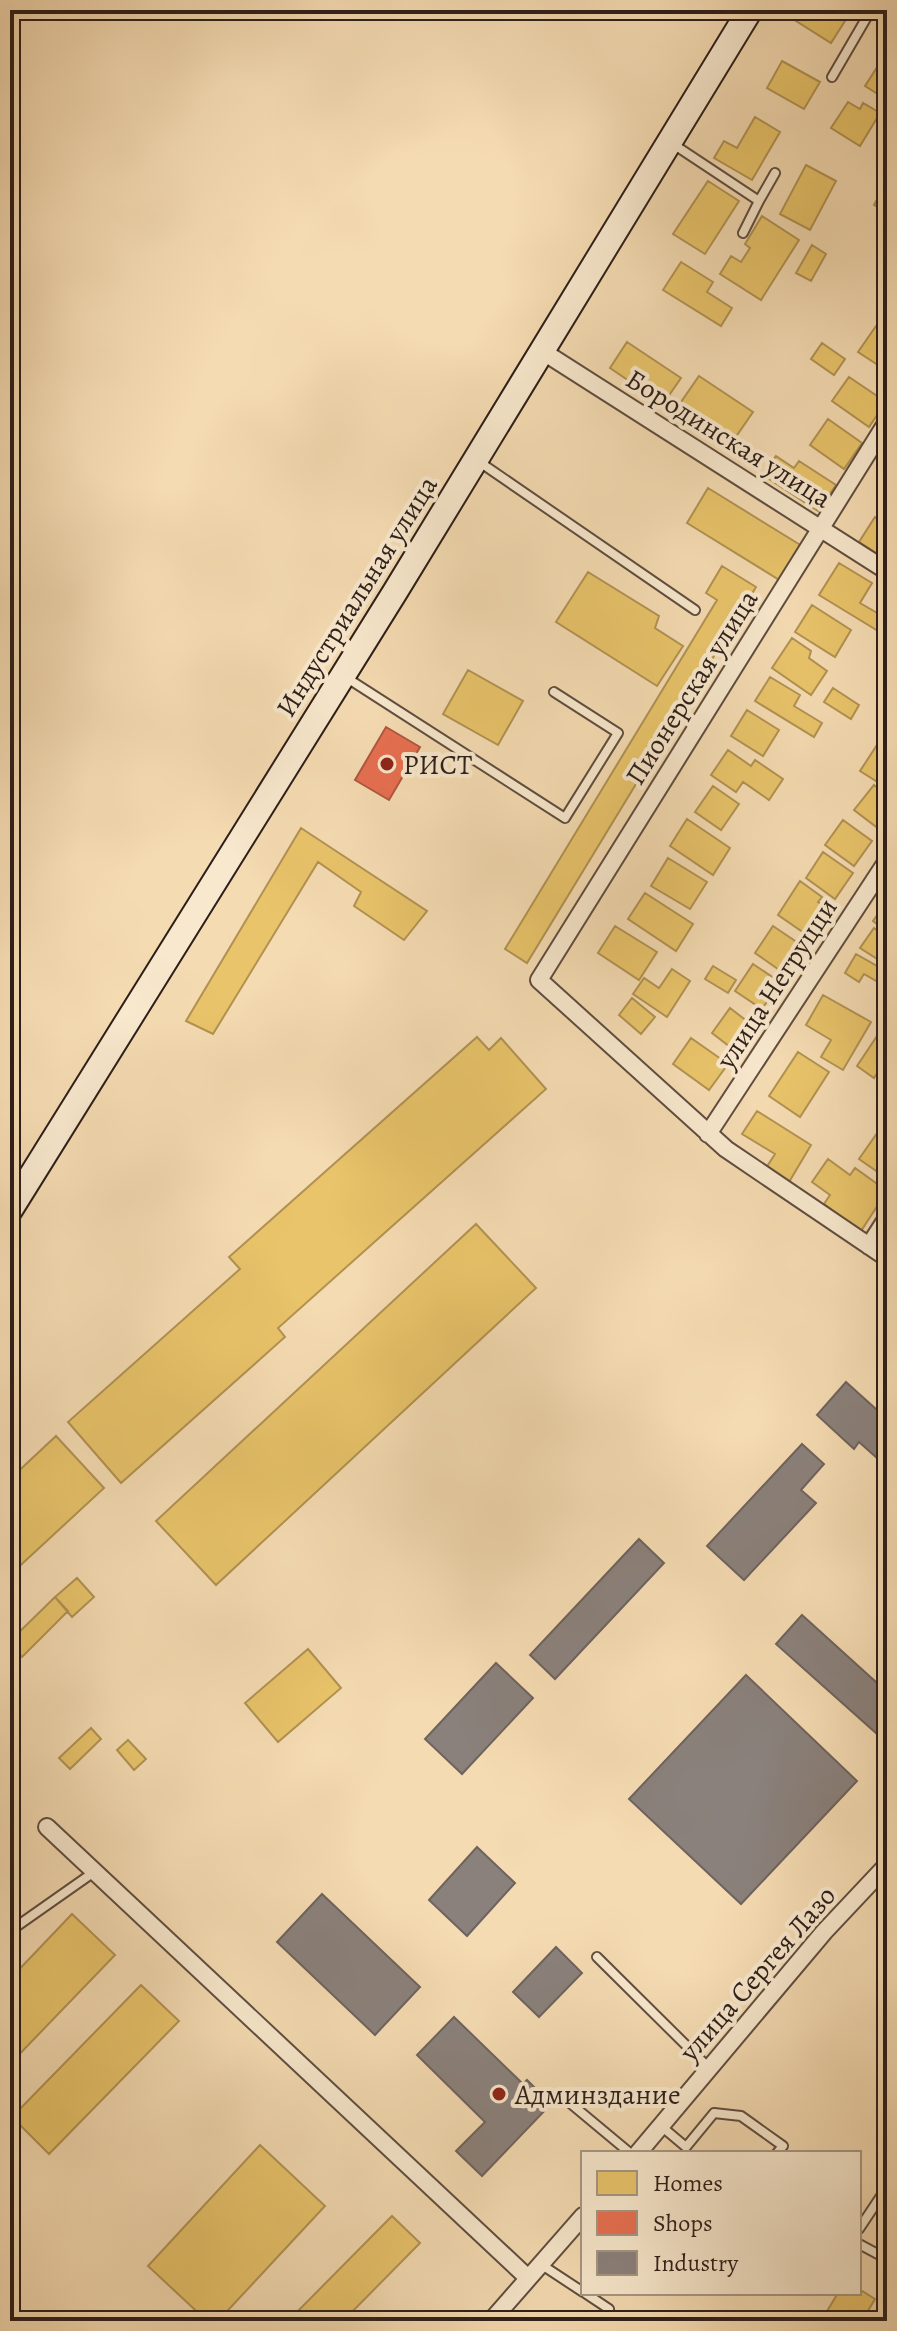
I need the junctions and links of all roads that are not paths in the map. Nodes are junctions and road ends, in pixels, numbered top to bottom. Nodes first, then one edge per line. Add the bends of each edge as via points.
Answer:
1 (750, 10) edge
2 (871, 10) edge
3 (832, 77) dead end
4 (669, 141) junction
5 (775, 173) dead end
6 (759, 201) junction
7 (743, 233) dead end
8 (542, 351) junction
9 (887, 422) edge
10 (475, 459) junction
11 (821, 526) junction
12 (887, 571) edge
13 (695, 610) dead end
14 (342, 676) junction
15 (554, 692) dead end
16 (887, 861) edge
17 (708, 1134) junction
18 (10, 1210) edge
19 (887, 1218) edge
20 (869, 1246) junction
21 (887, 1258) edge
22 (47, 1827) dead end
23 (887, 1865) edge
24 (94, 1872) junction
25 (10, 1931) edge
26 (597, 1957) dead end
27 (709, 2068) junction
28 (564, 2098) dead end
29 (661, 2126) junction
30 (628, 2151) edge
31 (640, 2151) edge
32 (779, 2151) edge
33 (887, 2187) edge
34 (581, 2218) edge
35 (861, 2226) edge
36 (861, 2245) edge
37 (887, 2259) edge
38 (541, 2264) junction
39 (528, 2278) junction
40 (581, 2290) edge
41 (588, 2295) edge
42 (609, 2309) dead end
43 (491, 2321) edge

1 - 4 main road, Индустриальная улица
2 - 3 lane
4 - 6 lane
4 - 8 main road, Индустриальная улица
5 - 6 lane
6 - 7 lane
8 - 10 main road, Индустриальная улица
8 - 11 street, Бородинская улица
9 - 11 street, Пионерская улица
10 - 13 lane
10 - 14 main road, Индустриальная улица
11 - 12 street, Бородинская улица
11 - 17 street, Пионерская улица via 539,980
14 - 15 lane via 565,818 618,733
14 - 18 main road, Индустриальная улица
16 - 17 street, улица Негруцци
17 - 20 street
19 - 20 street
20 - 21 street
22 - 24 street
23 - 27 street, улица Сергея Лазо
24 - 25 lane
24 - 39 street
26 - 27 lane
27 - 29 street, улица Сергея Лазо
28 - 30 lane
29 - 31 street, улица Сергея Лазо
29 - 32 lane via 686,2147 714,2113 741,2116 783,2146
33 - 35 lane
34 - 38 street
36 - 37 lane
38 - 39 street
38 - 40 lane
39 - 43 street
41 - 42 lane

